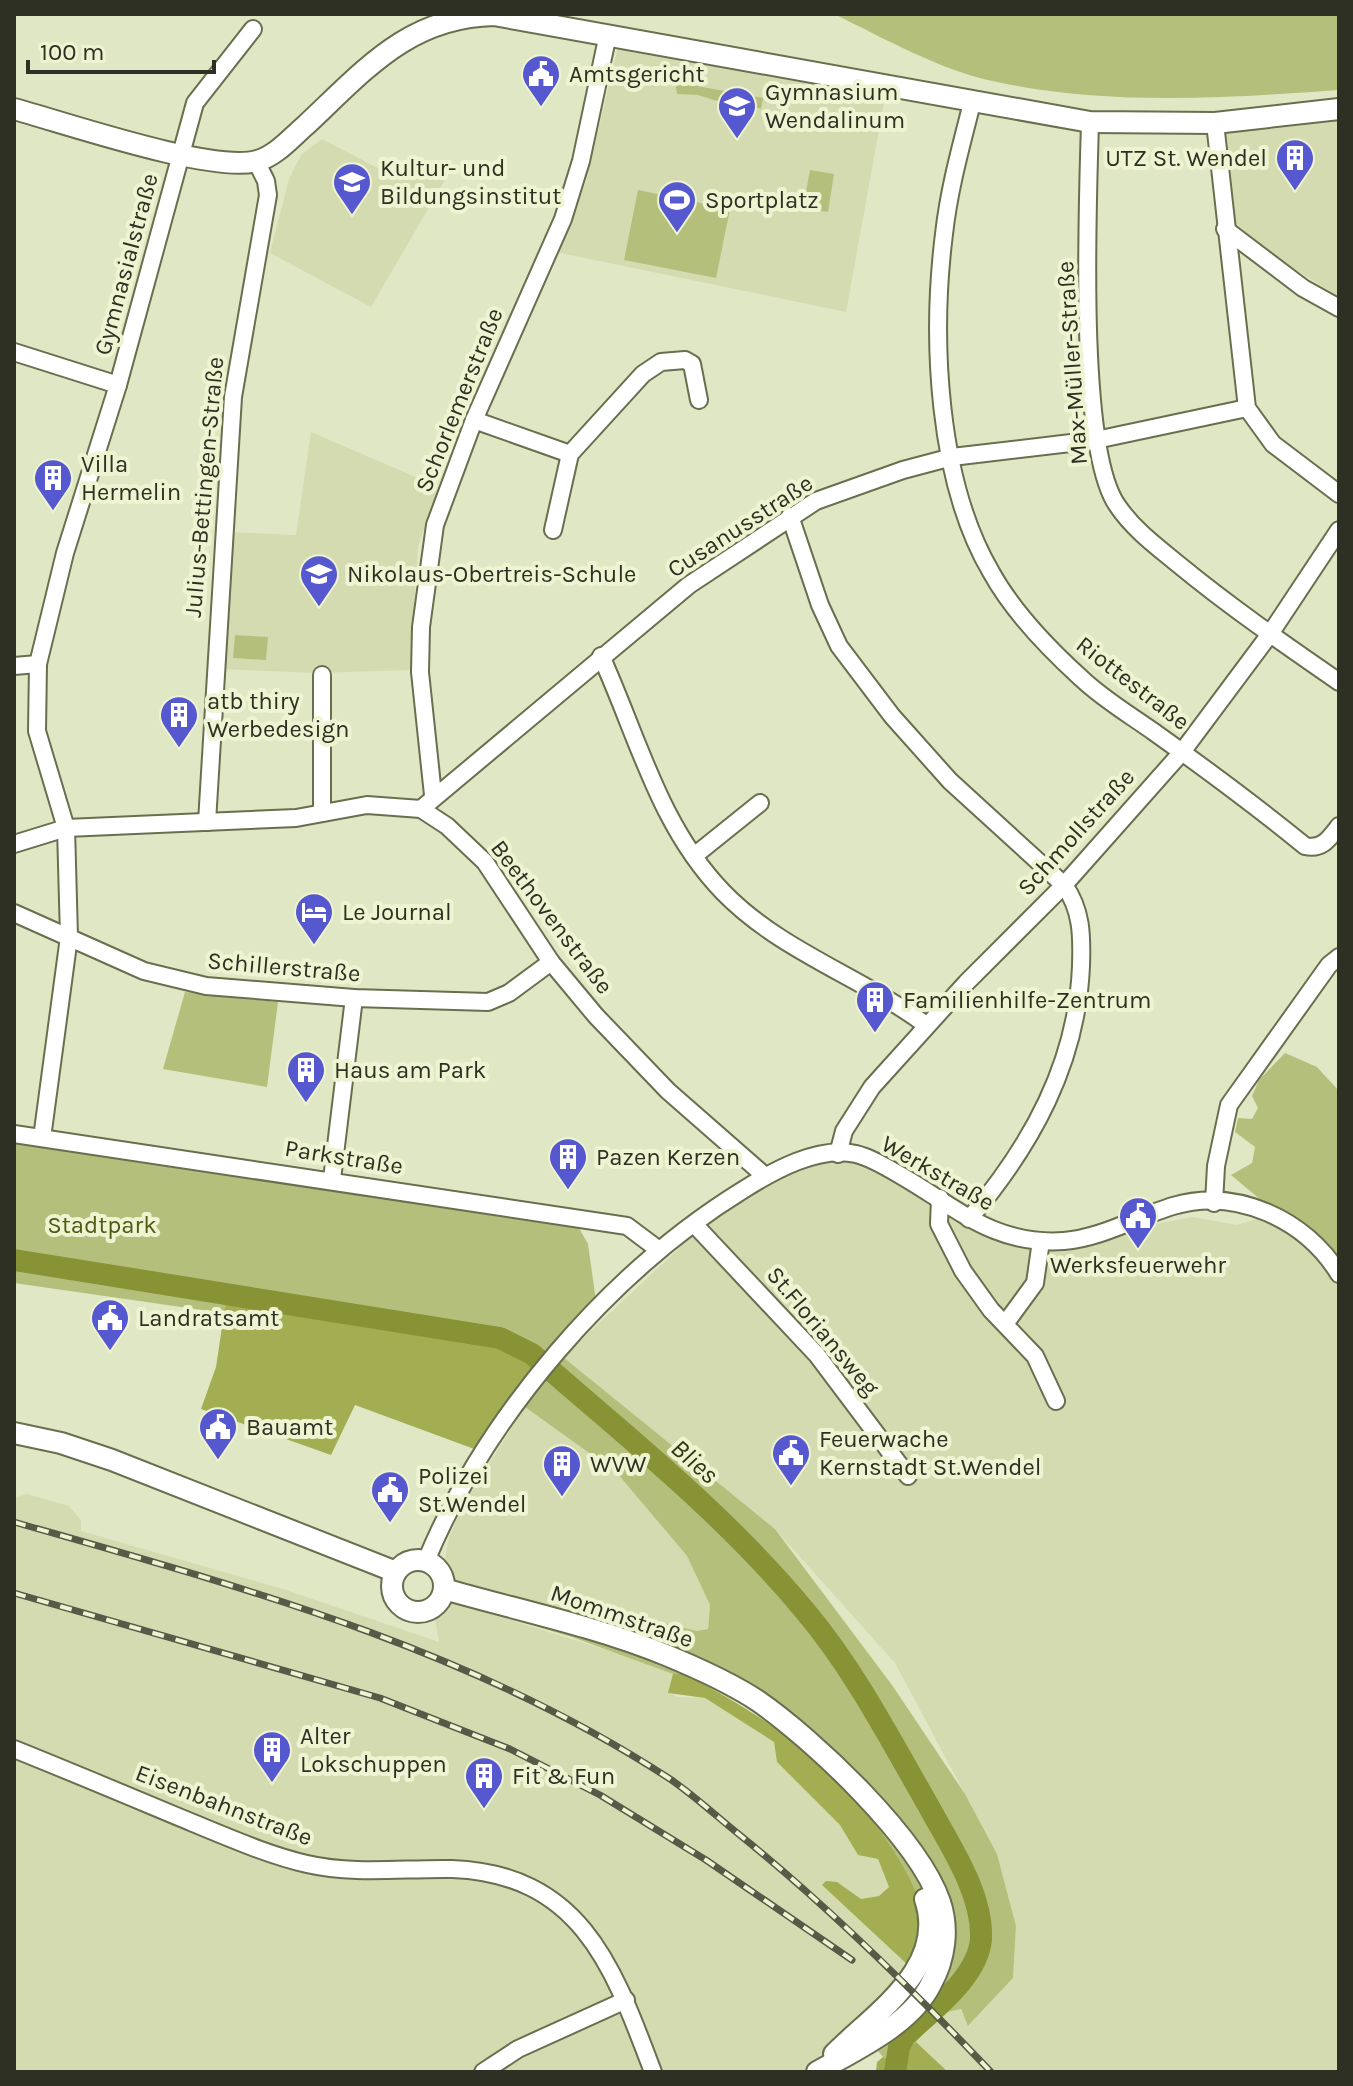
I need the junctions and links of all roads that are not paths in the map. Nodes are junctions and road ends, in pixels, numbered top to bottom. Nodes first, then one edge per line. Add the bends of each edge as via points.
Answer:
1 (580, 21) edge
2 (253, 29) dead end
3 (608, 34) junction
4 (972, 103) junction
5 (14, 109) edge
6 (1339, 109) edge
7 (1090, 122) junction
8 (1215, 123) junction
9 (181, 154) junction
10 (256, 161) junction
11 (1225, 229) junction
12 (1339, 308) edge
13 (14, 352) edge
14 (118, 385) junction
15 (699, 400) dead end
16 (1247, 408) junction
17 (474, 420) junction
18 (1096, 440) junction
19 (570, 454) junction
20 (952, 457) junction
21 (1339, 494) edge
22 (790, 516) junction
23 (553, 530) dead end
24 (1339, 530) edge
25 (1270, 634) junction
26 (601, 656) junction
27 (38, 664) junction
28 (14, 666) edge
29 (322, 675) dead end
30 (1339, 682) edge
31 (1182, 752) junction
32 (433, 795) junction
33 (760, 803) dead end
34 (421, 809) junction
35 (322, 813) junction
36 (207, 822) junction
37 (1339, 826) edge
38 (66, 828) junction
39 (14, 844) edge
40 (694, 856) junction
41 (1064, 885) junction
42 (14, 913) edge
43 (69, 937) junction
44 (1339, 957) edge
45 (551, 962) junction
46 (354, 998) junction
47 (926, 1025) junction
48 (14, 1134) edge
49 (42, 1138) junction
50 (838, 1154) junction
51 (765, 1176) junction
52 (332, 1179) junction
53 (940, 1198) junction
54 (1214, 1203) junction
55 (969, 1219) junction
56 (694, 1224) junction
57 (1041, 1241) junction
58 (659, 1250) junction
59 (1339, 1274) edge
60 (1005, 1324) junction
61 (1056, 1401) dead end
62 (14, 1433) edge
63 (908, 1476) dead end
64 (426, 1561) junction
65 (396, 1572) junction
66 (444, 1589) junction
67 (14, 1749) edge
68 (626, 2000) junction
69 (483, 2072) edge
70 (653, 2072) edge
71 (816, 2072) edge

1 - 3 main road
1 - 10 main road via 494,15 433,24 381,55 283,145
2 - 9 street, Gymnasialstraße via 195,103
3 - 4 main road
3 - 17 street, Schorlemerstraße via 563,219
4 - 7 main road
4 - 20 street, Riottestraße via 952,185 940,282 943,406
5 - 9 main road
6 - 8 main road
7 - 8 main road
7 - 18 street, Max-Müller-Straße via 1088,273
8 - 11 street
9 - 10 main road
9 - 14 street, Gymnasialstraße
10 - 36 street, Julius-Bettingen-Straße via 268,195 233,397
11 - 12 street via 1292,281
11 - 16 street
13 - 14 street, Gymnasialstraße
14 - 27 street, Gymnasialstraße via 65,553
15 - 19 street via 692,364 661,362 643,374
16 - 18 street, Cusanusstraße
16 - 21 street via 1273,444
17 - 19 street
17 - 32 street, Schorlemerstraße via 439,512 428,564 420,672
18 - 20 street, Cusanusstraße
18 - 25 street, Max-Müller-Straße via 1103,478 1131,523
19 - 23 street
20 - 22 street, Cusanusstraße via 852,487
20 - 31 street, Riottestraße via 972,533 991,573 1021,615 1084,681
22 - 26 street, Cusanusstraße via 689,585
22 - 41 street via 839,646 950,781
24 - 25 street, Schmollstraße
25 - 30 street, Max-Müller-Straße
25 - 31 street, Schmollstraße
26 - 32 street, Cusanusstraße
26 - 40 street via 650,779
27 - 28 street
27 - 38 street, Gymnasialstraße via 37,731
29 - 35 street
31 - 37 street, Riottestraße via 1305,846 1324,844
31 - 41 street, Schmollstraße
32 - 34 street, Cusanusstraße
33 - 40 street
34 - 35 street via 367,805
34 - 45 street, Beethovenstraße via 485,862
35 - 36 street
36 - 38 street
38 - 39 street
38 - 43 street, Gymnasialstraße
40 - 47 street via 723,893 762,925
41 - 47 street, Schmollstraße
41 - 55 street via 1077,902 1081,924 1080,995 1073,1032 1044,1111 1000,1182
42 - 43 street, Schillerstraße
43 - 46 street, Schillerstraße via 180,981
43 - 49 street, Gymnasialstraße
44 - 54 street via 1229,1105
45 - 46 street, Schillerstraße via 488,1002
45 - 51 street, Beethovenstraße via 668,1091
46 - 52 street
47 - 50 street, Schmollstraße via 872,1087 844,1131
48 - 49 street, Parkstraße
49 - 52 street, Parkstraße
50 - 51 street, Werkstraße
50 - 53 street, Werkstraße via 855,1153 880,1163
51 - 56 street, Werkstraße
52 - 58 street, Parkstraße via 627,1226
53 - 55 street, Werkstraße
53 - 60 street via 942,1230 977,1293
54 - 57 street, Werkstraße via 1177,1205 1103,1232
54 - 59 street, Werkstraße via 1271,1212 1304,1233
55 - 57 street, Werkstraße via 1011,1238
56 - 58 street, Werkstraße
56 - 63 street, St.Floriansweg via 817,1355
57 - 60 street via 1035,1283
58 - 64 street, Werkstraße via 555,1354 477,1464
60 - 61 street via 1035,1356
62 - 65 main road via 112,1460
64 - 65 main road via 409,1562
64 - 66 main road via 439,1570
65 - 66 main road via 395,1598 409,1611 430,1609
66 - 71 main road, Mommstraße via 665,1654 757,1701 831,1761 879,1811 916,1873 938,1930 914,1976
67 - 68 street, Eisenbahnstraße via 307,1864 366,1872 453,1869 513,1881 580,1923
68 - 69 street via 518,2049
68 - 70 street, Eisenbahnstraße

